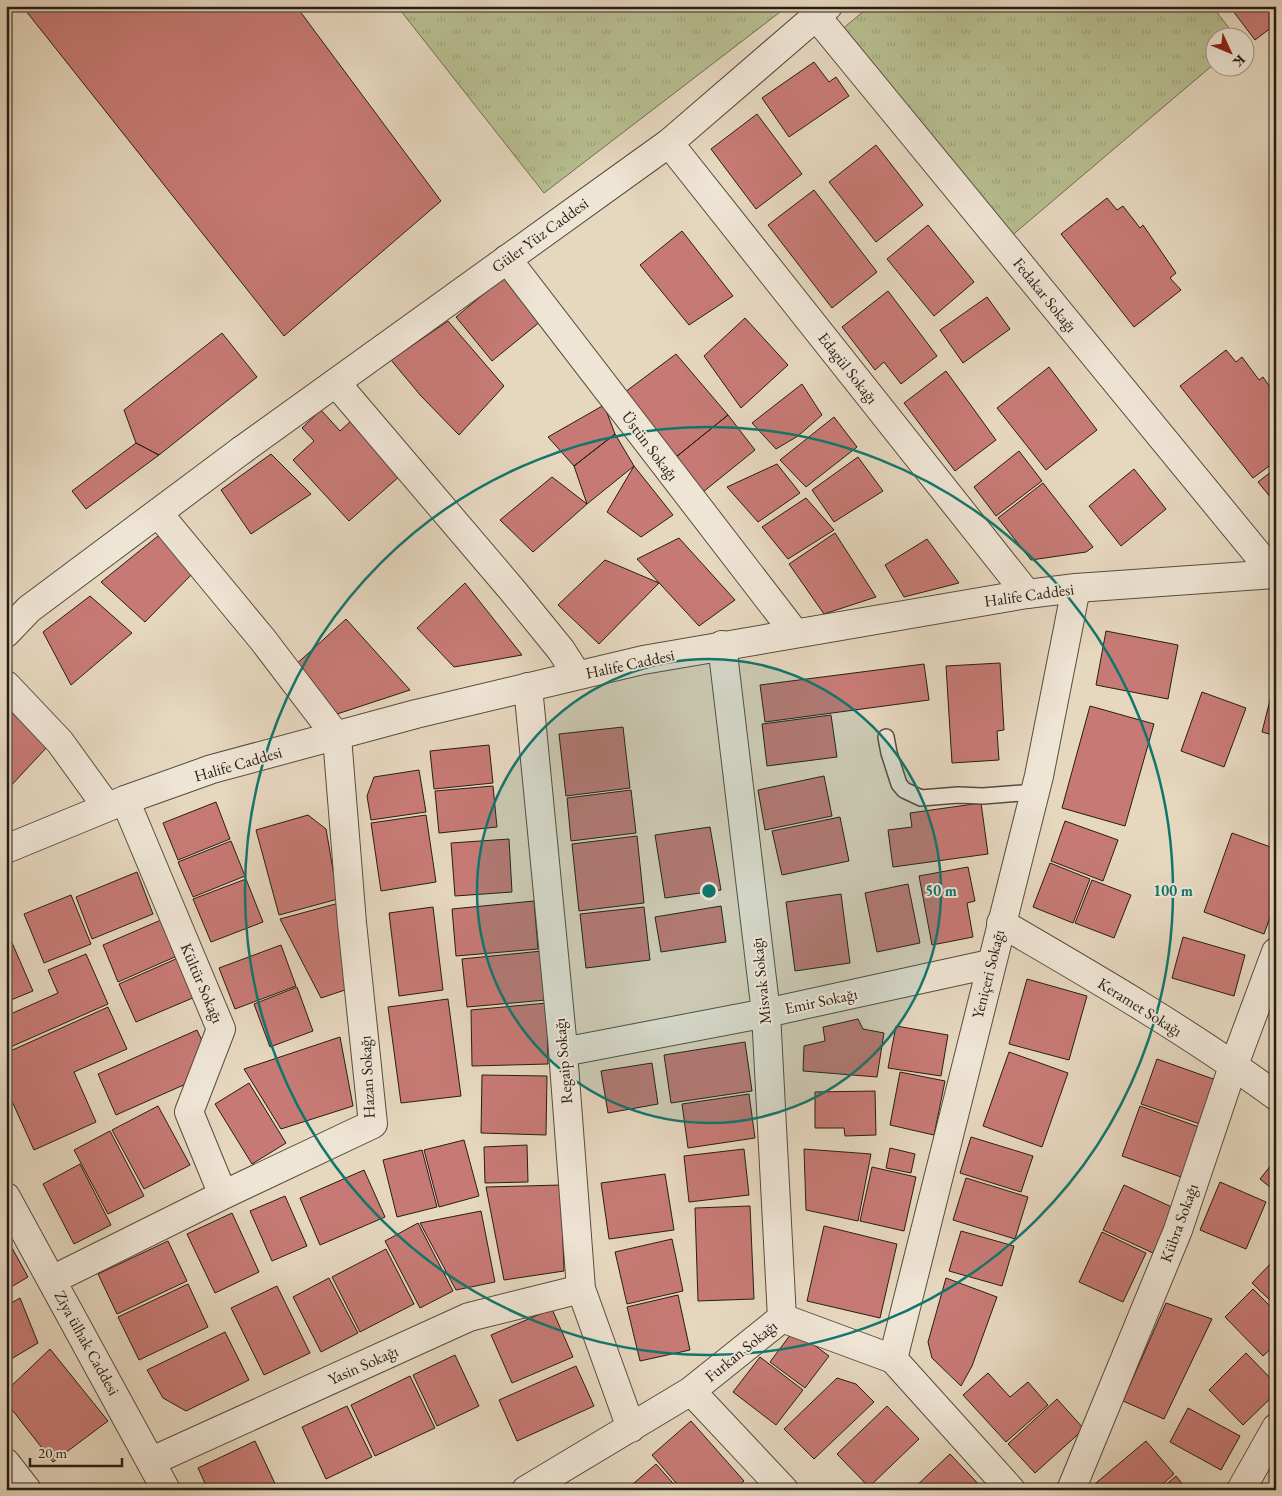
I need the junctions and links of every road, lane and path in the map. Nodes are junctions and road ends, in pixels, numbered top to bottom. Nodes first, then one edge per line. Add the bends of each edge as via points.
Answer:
1 (822, 11) edge
2 (669, 143) junction
3 (507, 259) junction
4 (336, 383) junction
5 (158, 513) junction
6 (1275, 574) edge
7 (1076, 588) junction
8 (1027, 594) junction
9 (794, 632) junction
10 (6, 633) edge
11 (722, 646) junction
12 (577, 675) junction
13 (6, 684) edge
14 (528, 687) junction
15 (337, 737) junction
16 (886, 737) dead end
17 (1035, 792) junction
18 (116, 803) junction
19 (6, 849) edge
20 (1001, 923) junction
21 (1276, 952) edge
22 (990, 964) junction
23 (766, 1013) junction
24 (563, 1052) junction
25 (1234, 1065) junction
26 (1276, 1096) edge
27 (223, 1195) junction
28 (6, 1197) edge
29 (52, 1280) junction
30 (581, 1289) junction
31 (782, 1318) junction
32 (893, 1359) junction
33 (691, 1391) junction
34 (631, 1428) junction
35 (1276, 1428) edge
36 (6, 1463) edge
37 (158, 1481) edge
38 (28, 1490) edge
39 (526, 1490) edge
40 (784, 1490) edge
41 (1011, 1490) edge
42 (1070, 1490) edge
43 (1241, 1490) edge

1 - 2 street, Güler Yüz Caddesi
1 - 6 street, Fedakar Sokağı
2 - 3 street, Güler Yüz Caddesi
2 - 8 street, Edagül Sokağı
3 - 4 street, Güler Yüz Caddesi
3 - 9 street, Üstün Sokağı
4 - 5 street, Güler Yüz Caddesi
4 - 12 street via 562,650
5 - 10 street, Güler Yüz Caddesi via 29,609
5 - 15 street via 263,640
6 - 7 street, Halife Caddesi
7 - 8 street, Halife Caddesi
7 - 17 street, Yeniçeri Sokağı
8 - 9 street, Halife Caddesi
9 - 11 street, Halife Caddesi
11 - 12 street, Halife Caddesi
11 - 23 street, Misvak Sokağı
12 - 14 street, Halife Caddesi
13 - 18 street, Kültür Sokağı
14 - 15 street, Halife Caddesi
14 - 24 street, Regaip Sokağı
15 - 18 street, Halife Caddesi via 212,769
15 - 27 street, Hazan Sokağı via 373,1124
16 - 17 lane via 899,784 904,790 922,798
17 - 20 street, Yeniçeri Sokağı
18 - 19 street, Halife Caddesi
18 - 27 street, Kültür Sokağı via 221,1030 190,1112
20 - 22 street, Yeniçeri Sokağı
20 - 25 street, Keramet Sokağı
21 - 25 street, Kübra Sokağı
22 - 23 street, Emir Sokağı
22 - 32 street, Yeniçeri Sokağı
23 - 24 street, Emir Sokağı
23 - 31 street, Misvak Sokağı
24 - 30 street, Regaip Sokağı
25 - 26 street, Keramet Sokağı
25 - 42 street, Kübra Sokağı via 1178,1230
27 - 29 street, Hazan Sokağı
28 - 29 street, Ziya ülhak Caddesi
29 - 37 street, Ziya ülhak Caddesi
30 - 34 street, Regaip Sokağı
30 - 37 street, Yasin Sokağı via 469,1317
31 - 32 street, Furkan Sokağı
31 - 33 street, Furkan Sokağı
32 - 41 street, Furkan Sokağı
33 - 34 street, Furkan Sokağı
33 - 40 street
34 - 39 street, Furkan Sokağı
35 - 43 street
36 - 38 street

